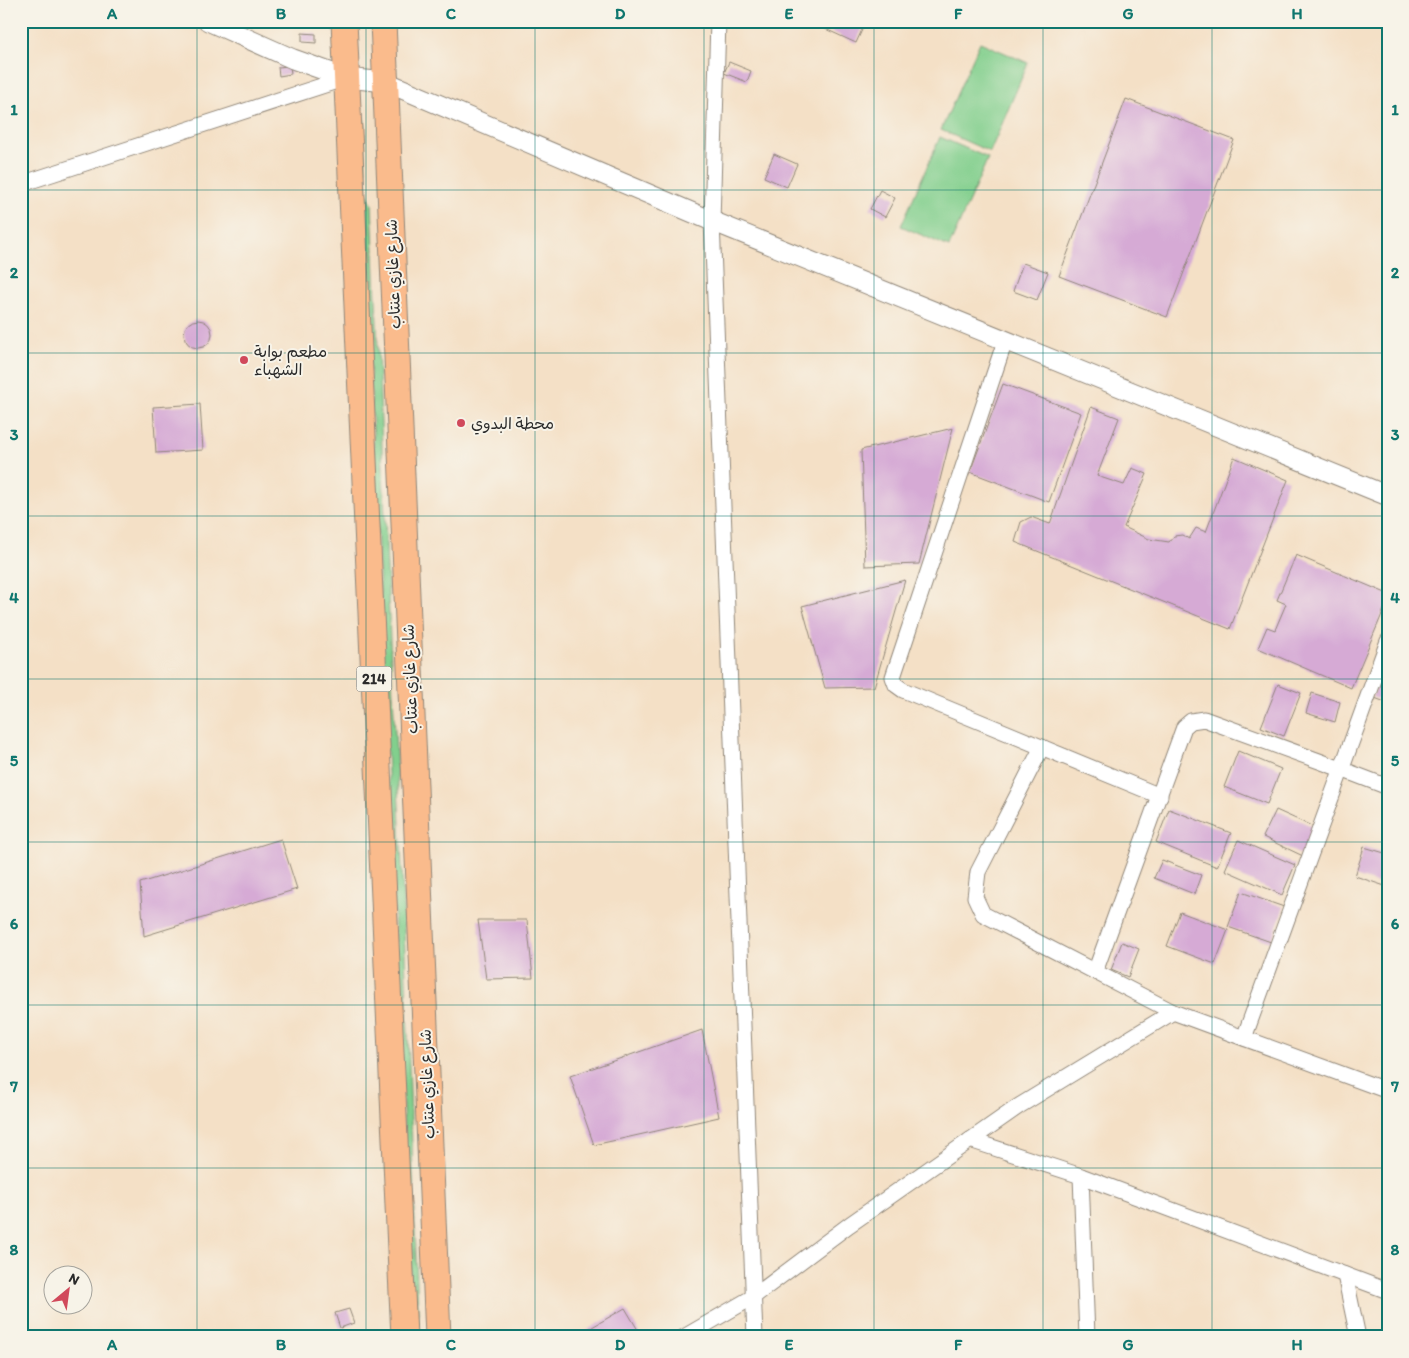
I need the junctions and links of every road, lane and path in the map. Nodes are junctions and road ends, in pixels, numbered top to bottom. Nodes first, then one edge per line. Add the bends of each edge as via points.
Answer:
1 (208, 21) edge
2 (344, 21) edge
3 (383, 21) edge
4 (718, 21) edge
5 (346, 78) junction
6 (386, 82) junction
7 (21, 184) edge
8 (712, 221) junction
9 (1005, 340) junction
10 (1388, 496) edge
11 (1388, 641) edge
12 (1042, 747) junction
13 (1341, 769) junction
14 (1388, 787) edge
15 (1160, 796) junction
16 (1095, 972) junction
17 (1173, 1012) junction
18 (1244, 1038) junction
19 (1388, 1091) edge
20 (970, 1140) junction
21 (1081, 1176) junction
22 (1345, 1276) junction
23 (1388, 1291) edge
24 (753, 1297) junction
25 (404, 1337) edge
26 (438, 1337) edge
27 (684, 1337) edge
28 (754, 1337) edge
29 (1088, 1337) edge
30 (1358, 1337) edge

1 - 5 street via 293,59
2 - 5 highway, 214
3 - 6 highway, شارع غازي عنتاب / 214
4 - 8 street
5 - 6 street
5 - 7 street
5 - 25 highway, 214
6 - 8 street
6 - 26 highway, شارع غازي عنتاب / 214
8 - 9 street
8 - 24 street
9 - 10 street
9 - 12 street via 893,677 903,690
11 - 13 street
12 - 15 street
12 - 16 street via 978,872 975,897 983,914
13 - 14 street
13 - 15 street via 1204,719 1195,719 1184,727
13 - 18 street
15 - 16 street
16 - 17 street
17 - 18 street
17 - 20 street via 1019,1106
18 - 19 street
20 - 21 street
20 - 24 street
21 - 22 street
21 - 29 street
22 - 23 street
22 - 30 street
24 - 27 street
24 - 28 street

